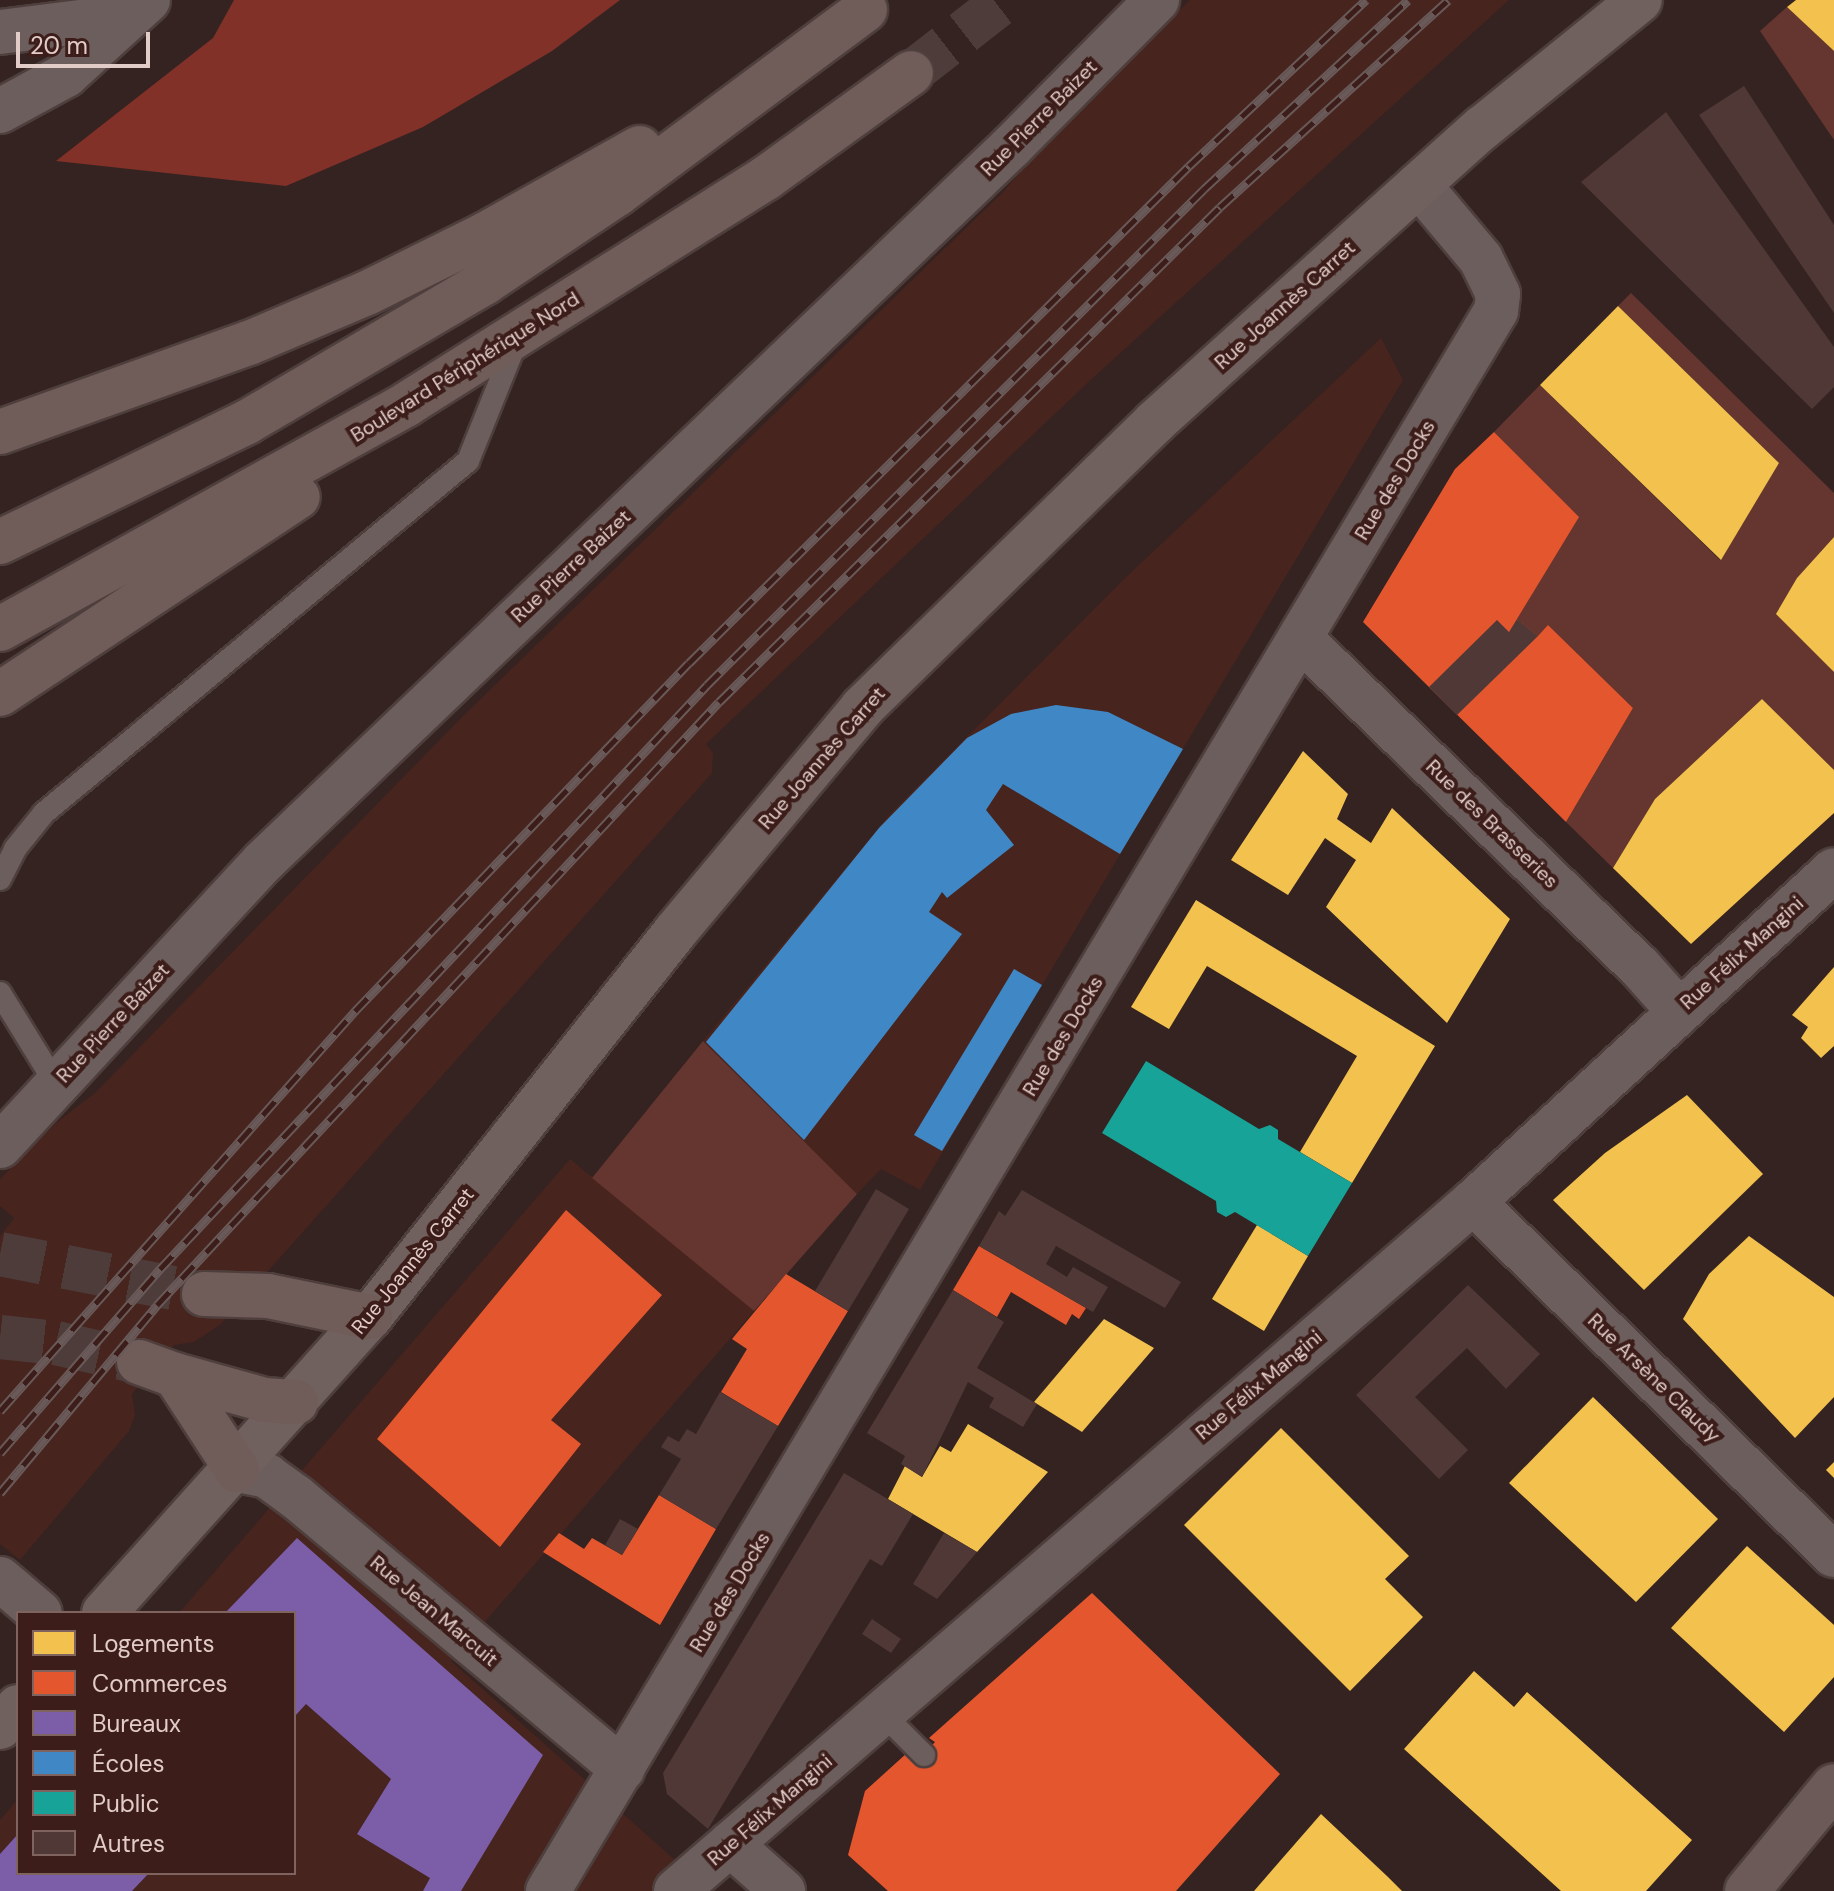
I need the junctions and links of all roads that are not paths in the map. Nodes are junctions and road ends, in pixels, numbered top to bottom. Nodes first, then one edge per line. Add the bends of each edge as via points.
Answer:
1 (1157, 0) edge
2 (1640, 0) edge
3 (139, 8) edge
4 (865, 10) dead end
5 (0, 32) edge
6 (808, 52) junction
7 (911, 73) tunnel mouth
8 (0, 111) edge
9 (1419, 185) junction
10 (623, 269) junction
11 (512, 352) junction
12 (0, 432) edge
13 (0, 542) edge
14 (0, 629) edge
15 (1301, 639) junction
16 (0, 694) edge
17 (1834, 870) edge
18 (0, 879) edge
19 (0, 993) edge
20 (1679, 1011) junction
21 (56, 1084) junction
22 (0, 1146) edge
23 (1473, 1202) junction
24 (204, 1294) tunnel mouth
25 (370, 1317) junction
26 (296, 1402) junction
27 (237, 1470) junction
28 (1834, 1555) edge
29 (0, 1579) edge
30 (38, 1611) edge
31 (106, 1611) edge
32 (16, 1709) edge
33 (881, 1712) junction
34 (0, 1727) edge
35 (924, 1755) dead end
36 (623, 1769) junction
37 (1834, 1786) edge
38 (730, 1844) junction
39 (548, 1891) edge
40 (676, 1891) edge
41 (783, 1891) edge
42 (1747, 1891) edge

1 - 21 street, Rue Pierre Baizet via 1012,146 263,862
2 - 9 street, Rue Joannès Carret
3 - 5 street
3 - 8 street via 66,75
4 - 6 highway
6 - 12 highway via 486,234 367,293 249,343
6 - 13 highway via 558,235 412,327 234,429
7 - 10 highway, Boulevard Périphérique Nord via 766,178
9 - 15 street, Rue des Docks via 1481,259 1498,294 1496,311
9 - 25 street, Rue Joannès Carret via 1155,422 862,708 675,932
10 - 11 highway
10 - 14 highway, Boulevard Périphérique Nord via 302,467
11 - 16 highway
11 - 18 lane via 468,461 44,813 15,849
15 - 20 street, Rue des Brasseries via 1639,966
15 - 36 street, Rue des Docks
17 - 20 street, Rue Félix Mangini
19 - 21 lane
20 - 23 street, Rue Félix Mangini
21 - 22 street, Rue Pierre Baizet
23 - 28 street, Rue Arsène Claudy
23 - 33 street, Rue Félix Mangini
24 - 25 highway via 268,1296
25 - 26 street, Rue Joannès Carret
26 - 27 street, Rue Joannès Carret
26 - 27 highway via 265,1400 157,1368
27 - 31 street, Rue Joannès Carret
27 - 36 street, Rue Jean Marcuit via 267,1476 296,1497
29 - 30 street
32 - 34 street
33 - 35 lane
33 - 38 street, Rue Félix Mangini
36 - 39 street, Rue des Docks
37 - 42 main road
38 - 40 street, Rue Félix Mangini
38 - 41 street

